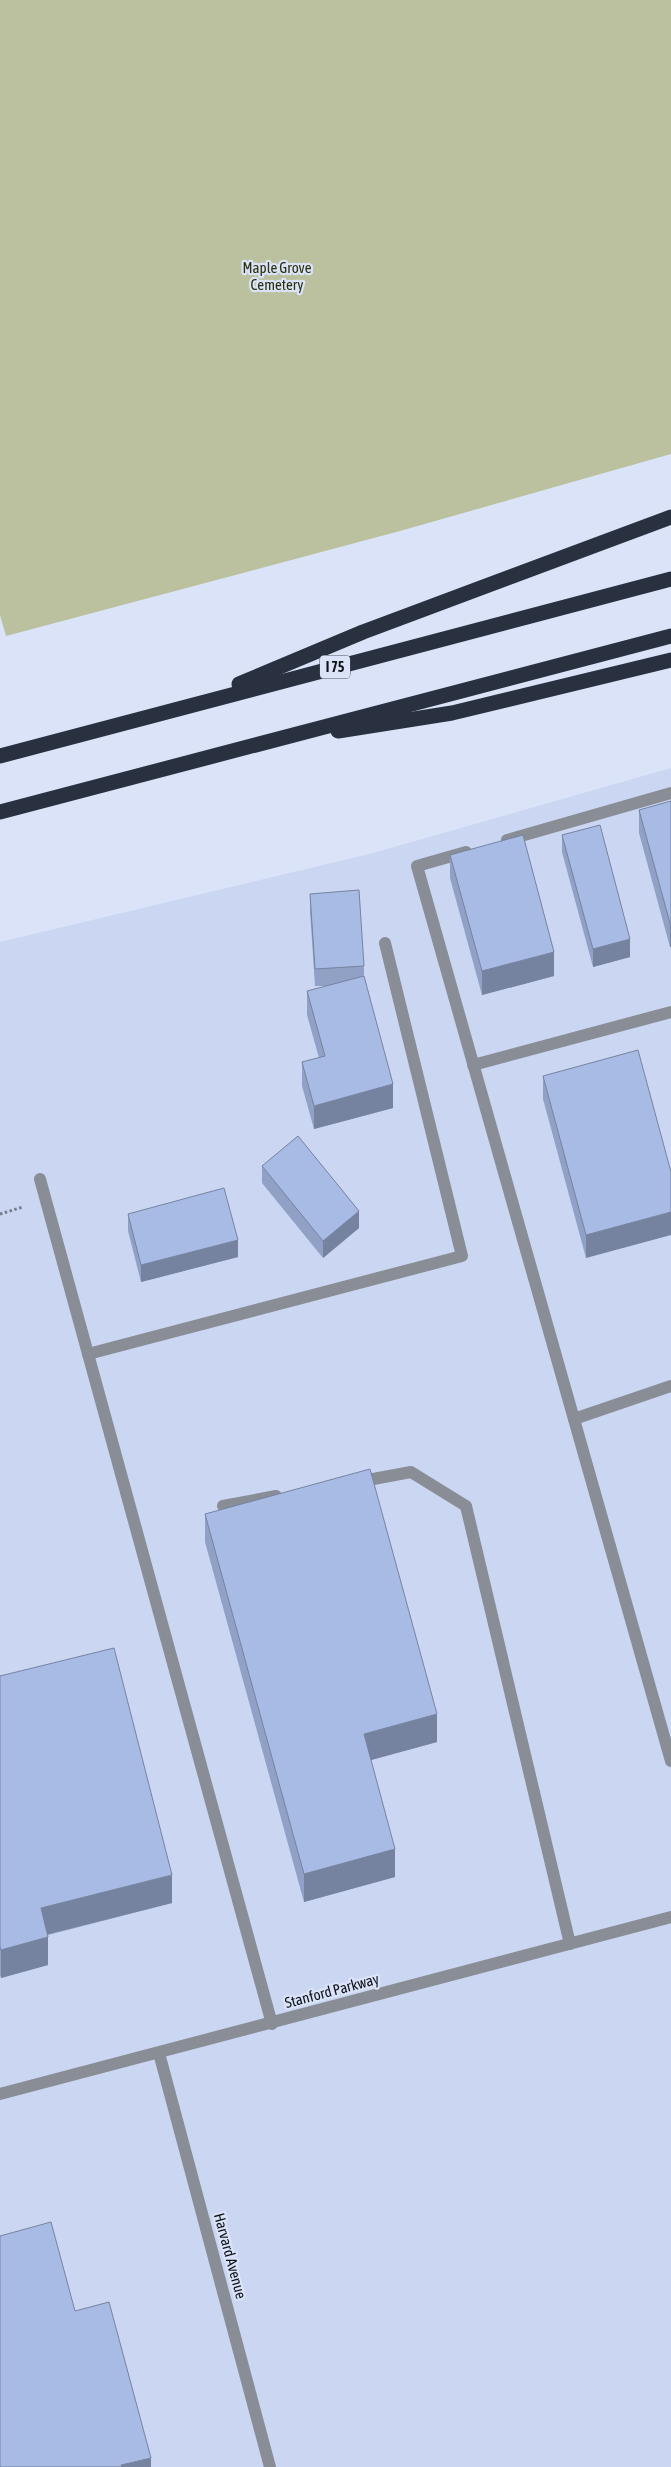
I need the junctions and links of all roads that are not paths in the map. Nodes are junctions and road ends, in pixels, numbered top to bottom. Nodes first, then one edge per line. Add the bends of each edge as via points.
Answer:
1 (671, 518) edge
2 (671, 579) edge
3 (671, 636) edge
4 (671, 660) edge
5 (188, 705) junction
6 (289, 736) junction
7 (0, 756) edge
8 (671, 793) edge
9 (0, 812) edge
10 (384, 943) dead end
11 (671, 1012) edge
12 (474, 1065) junction
13 (40, 1179) dead end
14 (88, 1354) junction
15 (671, 1386) edge
16 (574, 1419) junction
17 (345, 1484) edge
18 (289, 1494) edge
19 (223, 1506) dead end
20 (671, 1761) edge
21 (671, 1917) edge
22 (570, 1944) junction
23 (272, 2024) junction
24 (160, 2053) junction
25 (0, 2094) edge
26 (270, 2467) edge

1 - 5 highway via 363,632
2 - 5 highway, I 75
3 - 6 highway
4 - 6 highway via 452,713 368,728
5 - 7 highway, I 75
6 - 9 highway
8 - 12 street via 416,866
10 - 14 street via 462,1256
11 - 12 street
12 - 16 street
13 - 14 street
14 - 23 street
15 - 16 street
16 - 20 street
17 - 22 street via 411,1472 466,1506
18 - 19 street
21 - 22 street, Stanford Parkway
22 - 23 street, Stanford Parkway
23 - 24 street, Stanford Parkway
24 - 25 street, Stanford Parkway
24 - 26 street, Harvard Avenue

